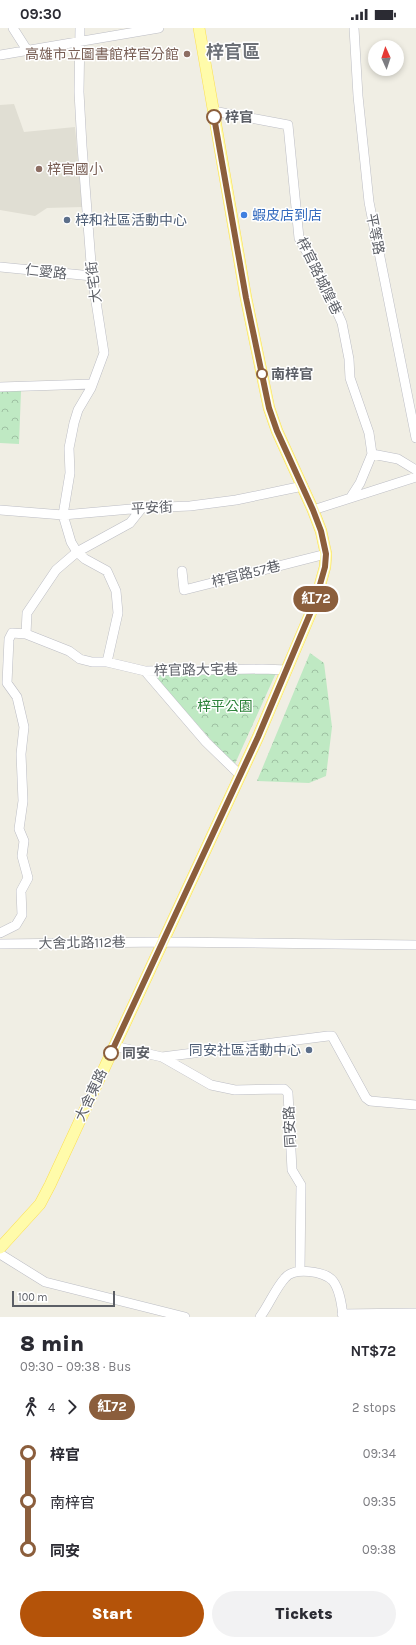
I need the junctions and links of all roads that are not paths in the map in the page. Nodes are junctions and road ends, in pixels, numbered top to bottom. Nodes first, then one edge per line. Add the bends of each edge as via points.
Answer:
1 (13, 28) edge
2 (80, 28) edge
3 (158, 28) edge
4 (199, 28) edge
5 (354, 28) edge
6 (80, 41) junction
7 (27, 50) junction
8 (0, 55) edge
9 (213, 111) junction
10 (0, 267) edge
11 (92, 276) junction
12 (92, 384) junction
13 (0, 387) edge
14 (416, 438) edge
15 (372, 454) junction
16 (416, 470) edge
17 (416, 477) edge
18 (303, 486) junction
19 (351, 497) junction
20 (142, 508) junction
21 (0, 510) edge
22 (313, 510) junction
23 (63, 515) junction
24 (77, 552) junction
25 (326, 554) junction
26 (182, 571) dead end
27 (26, 634) junction
28 (107, 662) junction
29 (287, 670) junction
30 (144, 671) junction
31 (240, 775) junction
32 (0, 933) edge
33 (163, 942) junction
34 (0, 944) edge
35 (416, 945) edge
36 (114, 1046) junction
37 (162, 1057) junction
38 (416, 1105) edge
39 (0, 1248) edge
40 (0, 1254) edge
41 (300, 1270) junction
42 (416, 1313) edge
43 (343, 1316) edge
44 (185, 1317) edge
45 (260, 1317) edge

1 - 7 street
2 - 6 street, 大宅街
3 - 6 street
4 - 9 main road
5 - 14 street, 平等路 via 369,202
6 - 7 street
6 - 11 street, 大宅街 via 79,92
7 - 8 street
9 - 15 street, 梓官路城隍巷 via 288,125 299,238 342,323 350,378 369,433
9 - 18 main road via 246,298 269,408
10 - 11 street, 仁愛路
11 - 12 street, 大宅街 via 104,353
12 - 13 street
12 - 23 street, 大宅街 via 74,423
15 - 16 street via 398,459
15 - 19 street
17 - 19 street
18 - 20 street, 平安街 via 236,500 190,506
18 - 22 main road
19 - 22 street
20 - 23 street, 平安街
20 - 24 street via 130,523
21 - 23 street, 平安街
22 - 25 main road
23 - 24 street via 71,542
24 - 27 street via 56,570 27,613
24 - 28 street via 107,572 116,591 118,614
25 - 26 street, 梓官路57巷 via 184,590
25 - 29 main road, 大舍東路 via 319,590
27 - 28 street, 梓官路大宅巷 via 69,651 80,659
27 - 32 street, 梓官路大宅巷 via 12,633 9,639 7,683 18,697 24,727 21,754 23,801 19,829 24,841 22,856 28,878 21,891 22,915 16,926
28 - 30 street, 梓官路大宅巷
29 - 30 street, 梓官路大宅巷
29 - 31 main road, 大舍東路
30 - 31 street via 206,742
31 - 33 main road, 大舍東路
33 - 34 street, 大舍北路112巷
33 - 35 street
33 - 36 main road, 大舍東路
36 - 37 street, 同安路
36 - 39 main road, 大舍東路 via 40,1204
37 - 38 street, 同安路 via 332,1036 366,1098 370,1101
37 - 41 street, 同安路 via 212,1085 235,1090 284,1089 288,1093 292,1170 301,1185
40 - 44 street via 45,1282
41 - 43 street via 321,1274 332,1280 337,1288
41 - 45 street via 286,1276
42 - 43 street

